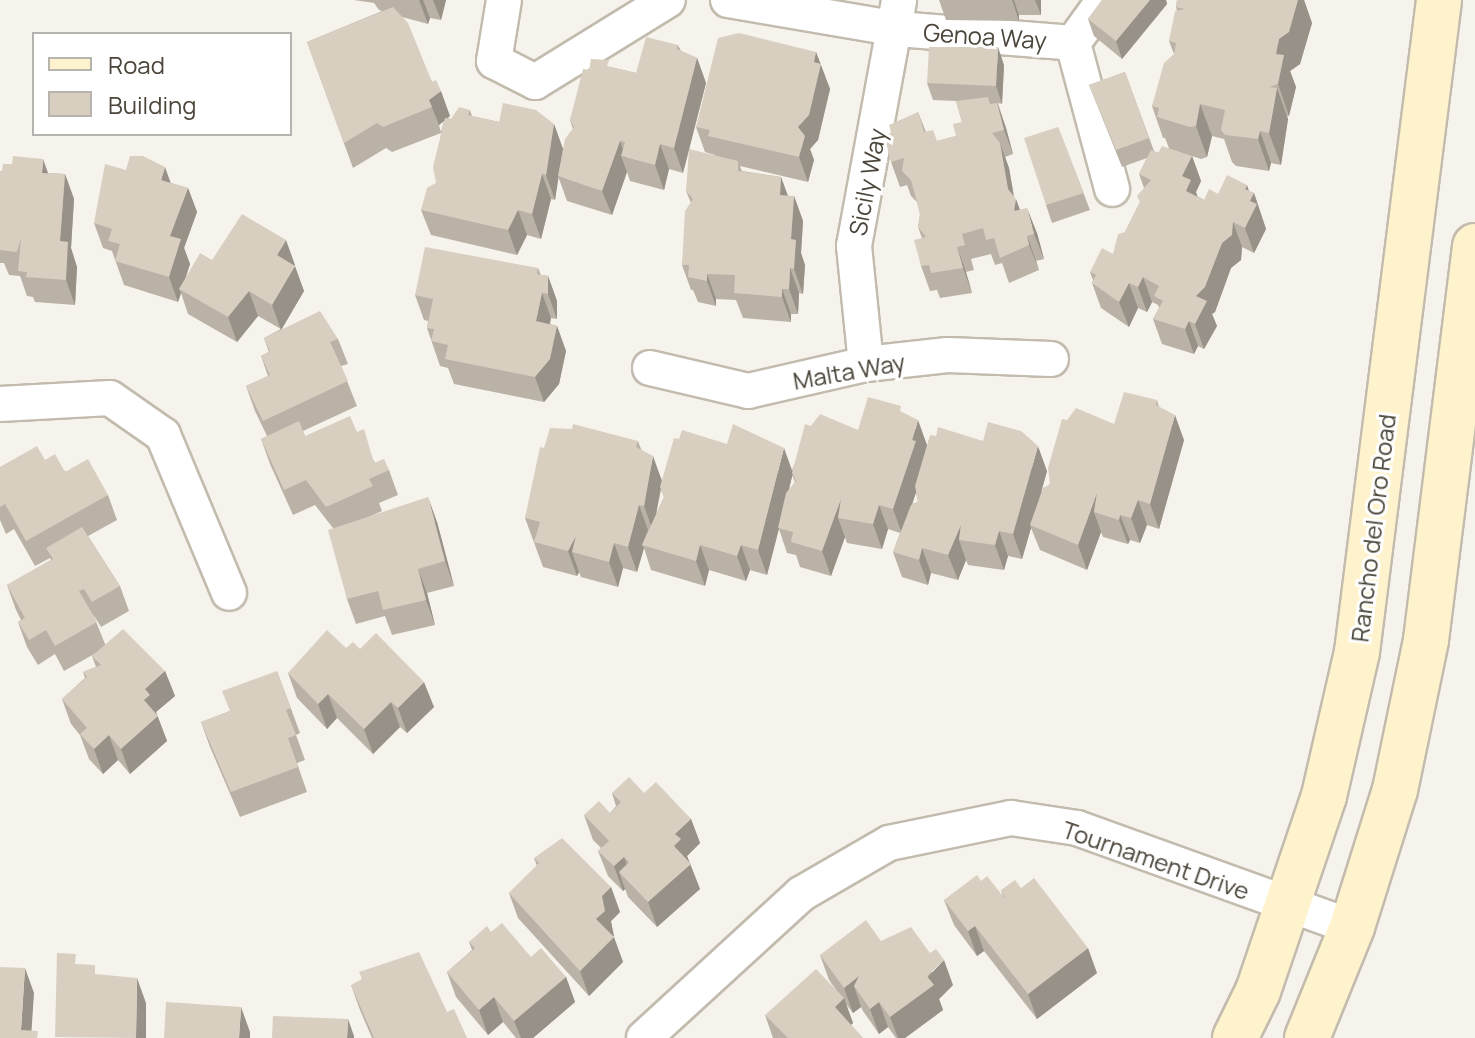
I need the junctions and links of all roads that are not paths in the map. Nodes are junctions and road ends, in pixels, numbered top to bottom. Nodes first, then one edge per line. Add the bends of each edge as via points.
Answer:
1 (504, 0) edge
2 (668, 0) edge
3 (728, 0) edge
4 (1104, 0) edge
5 (1439, 0) edge
6 (898, 14) edge
7 (1073, 43) junction
8 (1112, 189) dead end
9 (1475, 246) edge
10 (1051, 359) dead end
11 (866, 364) junction
12 (650, 368) dead end
13 (0, 404) edge
14 (229, 593) dead end
15 (1287, 906) junction
16 (1352, 927) junction
17 (644, 1038) edge
18 (1235, 1038) edge
19 (1307, 1038) edge

1 - 2 street via 494,61 535,82
3 - 6 street, Genoa Way
4 - 7 street, Genoa Way
5 - 15 main road, Rancho del Oro Road via 1357,652 1324,796
6 - 7 street, Genoa Way
6 - 11 street, Sicily Way via 854,246
7 - 8 street, Genoa Way
9 - 16 main road via 1426,640 1395,790
10 - 11 street, Malta Way via 948,355
11 - 12 street, Malta Way via 748,391
13 - 14 street via 110,398 163,435
15 - 16 street, Tournament Drive
15 - 17 street, Tournament Drive via 1077,828 1011,818 889,843 801,894
15 - 18 main road, Rancho del Oro Road via 1258,991
16 - 19 main road

